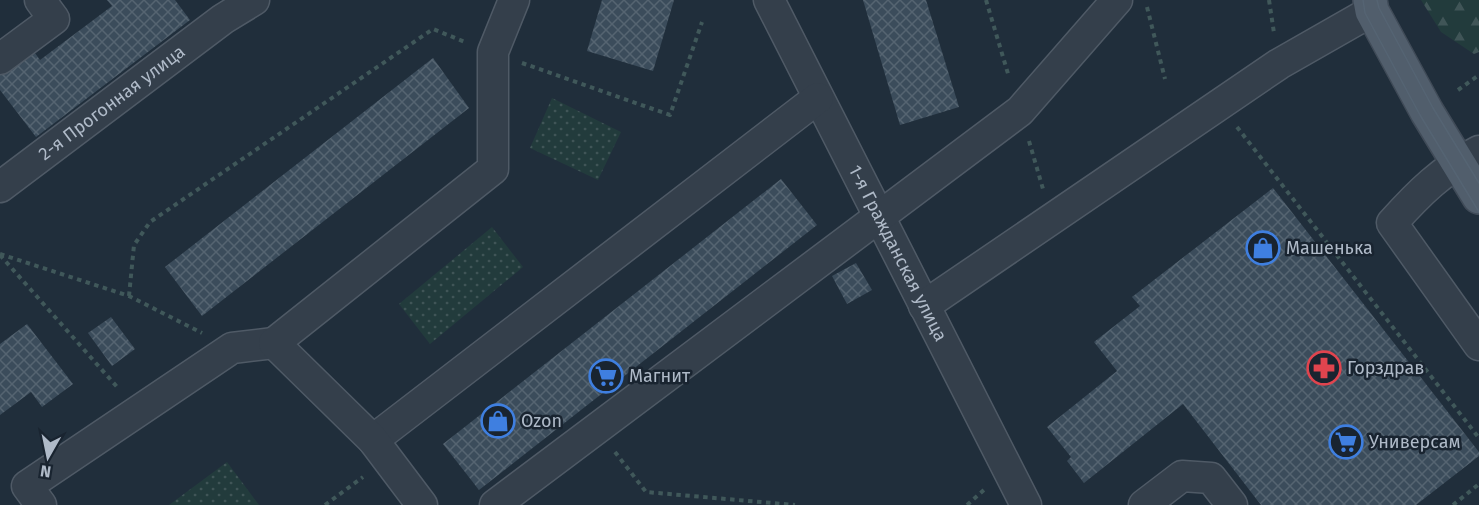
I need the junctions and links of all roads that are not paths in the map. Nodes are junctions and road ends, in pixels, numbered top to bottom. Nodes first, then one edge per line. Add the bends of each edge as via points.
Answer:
1 (40, 0) edge
2 (254, 0) edge
3 (514, 0) edge
4 (769, 0) edge
5 (1117, 0) edge
6 (1371, 5) edge
7 (0, 59) edge
8 (818, 98) junction
9 (1468, 157) edge
10 (5, 174) edge
11 (1479, 197) edge
12 (878, 218) junction
13 (924, 306) junction
14 (274, 343) junction
15 (1479, 345) edge
16 (380, 449) junction
17 (41, 505) edge
18 (422, 505) edge
19 (495, 505) edge
20 (1026, 505) edge
21 (1144, 505) edge
22 (1232, 505) edge

1 - 7 street via 54,19
2 - 10 street, 2-я Прогонная улица
3 - 14 street via 493,52 493,169
4 - 8 street, 1-я Гражданская улица
5 - 12 street via 1020,111
6 - 9 main road via 1427,112
6 - 13 street
8 - 12 street, 1-я Гражданская улица
8 - 16 street
9 - 11 main road
9 - 15 street via 1426,186 1392,224
12 - 13 street, 1-я Гражданская улица
12 - 19 street
13 - 20 street, 1-я Гражданская улица
14 - 16 street
14 - 17 street via 232,348 27,486
16 - 18 street
21 - 22 street via 1182,476 1211,478

